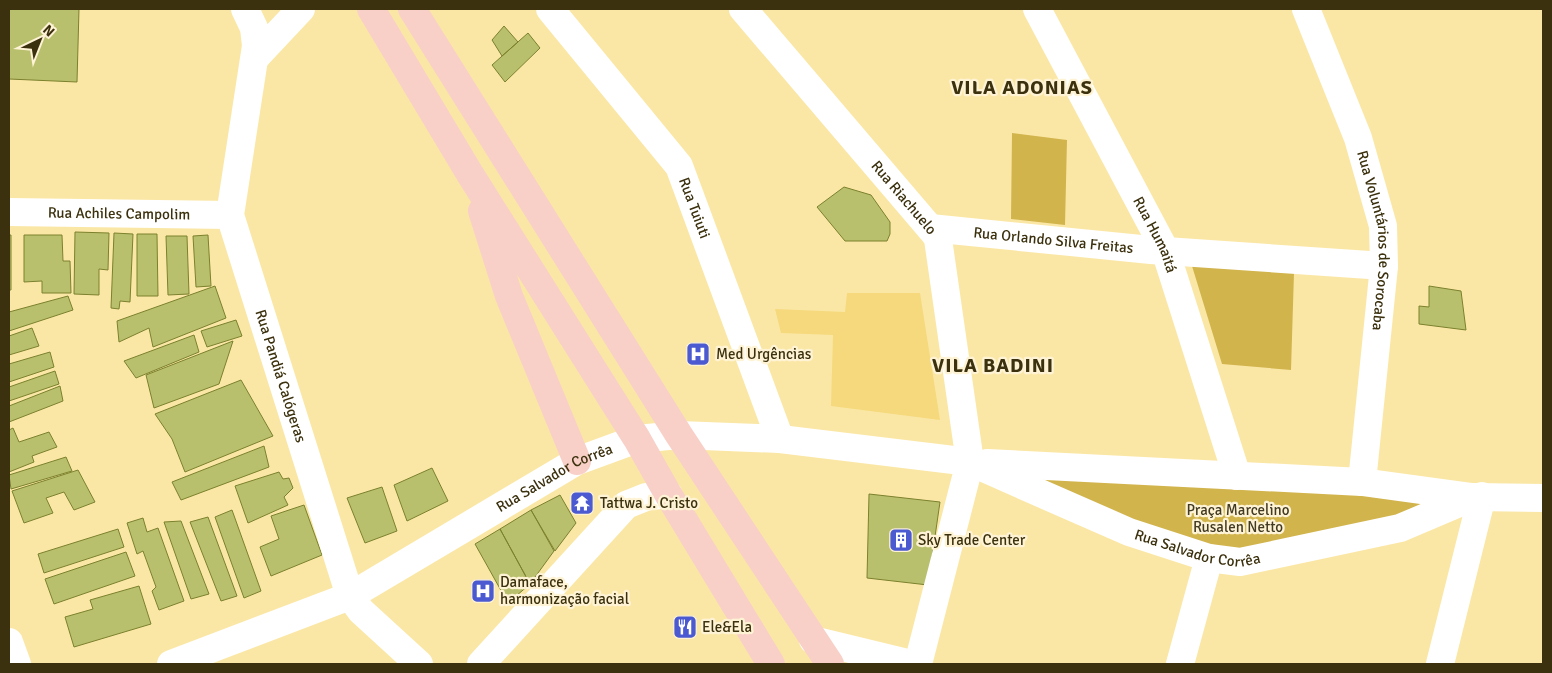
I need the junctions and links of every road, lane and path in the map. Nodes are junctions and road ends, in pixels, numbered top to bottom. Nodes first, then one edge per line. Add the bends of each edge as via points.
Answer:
1 (245, 9) edge
2 (301, 9) edge
3 (371, 9) edge
4 (412, 9) edge
5 (550, 9) edge
6 (743, 9) edge
7 (1037, 9) edge
8 (1306, 9) edge
9 (255, 58) junction
10 (470, 174) junction
11 (9, 212) edge
12 (230, 215) junction
13 (930, 228) junction
14 (1165, 250) junction
15 (1384, 266) junction
16 (679, 435) junction
17 (637, 439) junction
18 (780, 439) junction
19 (577, 461) junction
20 (970, 462) junction
21 (1237, 476) junction
22 (1362, 482) junction
23 (668, 494) junction
24 (1477, 497) junction
25 (1543, 498) edge
26 (1434, 503) junction
27 (1209, 558) junction
28 (350, 596) junction
29 (813, 640) junction
30 (9, 642) edge
31 (17, 664) edge
32 (171, 664) edge
33 (419, 664) edge
34 (481, 664) edge
35 (771, 664) edge
36 (830, 664) edge
37 (912, 664) edge
38 (918, 664) edge
39 (1180, 664) edge
40 (1440, 664) edge

1 - 9 street, Rua Pandiá Calógeras via 254,28
2 - 9 street
3 - 10 main road
4 - 16 main road
5 - 18 street, Rua Tuiuti via 679,166
6 - 13 street, Rua Riachuelo
7 - 14 street, Rua Humaitá
8 - 15 street, Rua Voluntários de Sorocaba via 1358,138 1383,226
9 - 12 street, Rua Pandiá Calógeras
10 - 17 main road
10 - 19 main road via 509,296
11 - 12 street, Rua Achiles Campolim
12 - 28 street, Rua Pandiá Calógeras
13 - 14 street, Rua Orlando Silva Freitas
13 - 20 street, Rua Riachuelo via 938,242
14 - 15 street, Rua Orlando Silva Freitas
14 - 21 street, Rua Humaitá
15 - 22 street, Rua Voluntários de Sorocaba
16 - 17 street, Rua Salvador Corrêa
16 - 18 street, Rua Salvador Corrêa
16 - 29 main road
17 - 19 street, Rua Salvador Corrêa
17 - 23 main road
18 - 20 street, Rua Salvador Corrêa
19 - 28 street, Rua Salvador Corrêa
20 - 21 street, Rua Salvador Corrêa
20 - 27 street, Rua Salvador Corrêa via 1129,532
20 - 38 street
21 - 22 street, Rua Salvador Corrêa
22 - 26 street, Rua Salvador Corrêa
23 - 34 street via 646,497 626,505
23 - 35 main road
24 - 25 street, Rua Salvador Corrêa
24 - 26 street, Rua Salvador Corrêa
24 - 40 street
26 - 27 street, Rua Salvador Corrêa via 1400,528 1240,562
27 - 39 street
28 - 32 street, Rua Salvador Corrêa
28 - 33 street, Rua Pandiá Calógeras
29 - 36 main road
29 - 37 street
30 - 31 street

